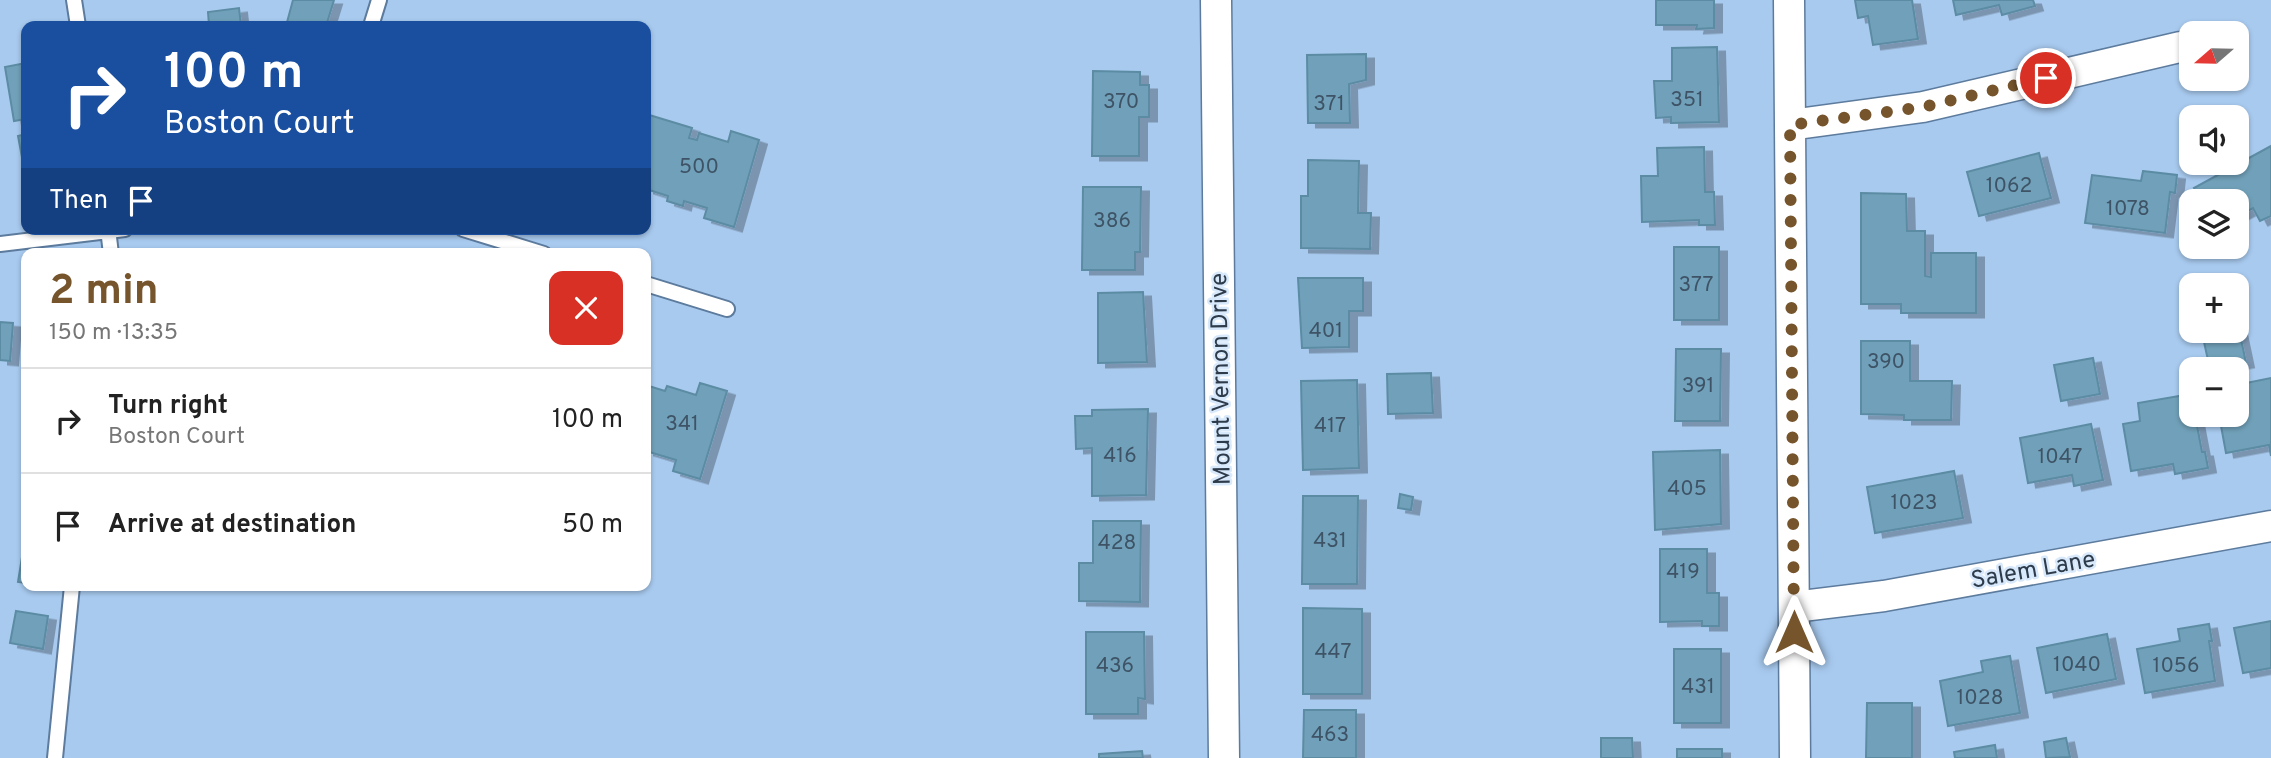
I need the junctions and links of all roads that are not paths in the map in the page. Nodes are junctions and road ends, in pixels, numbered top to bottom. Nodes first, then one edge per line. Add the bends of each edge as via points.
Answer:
1 (74, 0) edge
2 (379, 0) edge
3 (1216, 0) edge
4 (1789, 0) edge
5 (77, 21) edge
6 (373, 21) edge
7 (2179, 47) edge
8 (1790, 125) junction
9 (75, 235) edge
10 (482, 235) edge
11 (0, 244) edge
12 (525, 248) edge
13 (651, 286) edge
14 (727, 309) dead end
15 (2271, 526) edge
16 (72, 591) edge
17 (1794, 607) junction
18 (55, 758) edge
19 (1224, 758) edge
20 (1795, 758) edge

1 - 5 lane
2 - 6 lane
3 - 19 street, Mount Vernon Drive
4 - 8 street
7 - 8 street via 1923,107
8 - 17 street
9 - 11 lane
10 - 12 lane
13 - 14 lane
15 - 17 street, Salem Lane via 1884,596
16 - 18 lane
17 - 20 street

